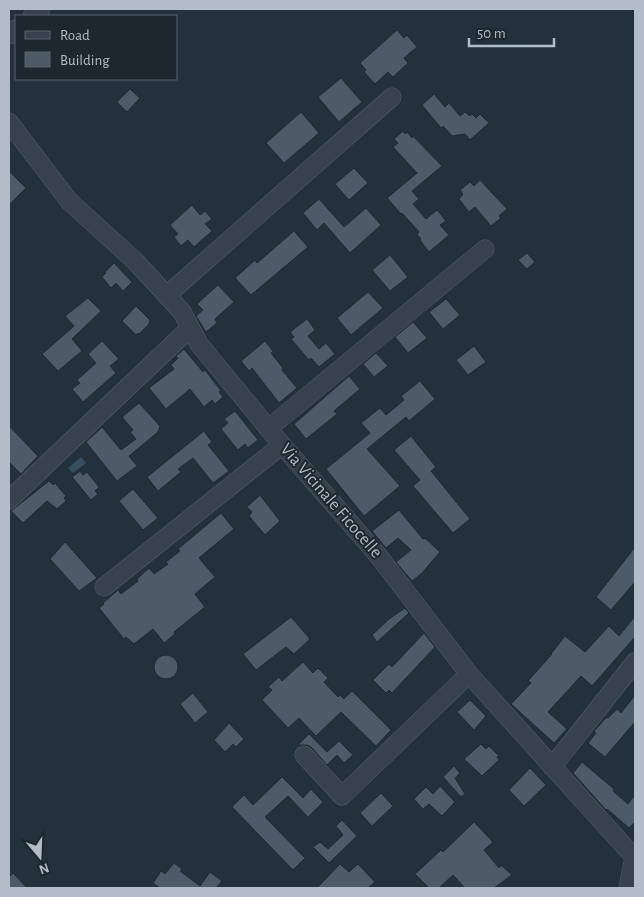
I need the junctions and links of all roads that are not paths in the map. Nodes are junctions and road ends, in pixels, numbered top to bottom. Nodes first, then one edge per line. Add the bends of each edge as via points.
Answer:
1 (392, 97) dead end
2 (9, 122) edge
3 (486, 249) dead end
4 (167, 295) junction
5 (190, 328) junction
6 (269, 428) junction
7 (282, 445) junction
8 (9, 500) edge
9 (104, 587) dead end
10 (635, 662) edge
11 (469, 674) junction
12 (304, 755) dead end
13 (552, 767) junction
14 (634, 856) edge
15 (628, 888) edge

1 - 4 street
2 - 4 street, Via Vicinale Ficocelle via 69,201
3 - 6 street
4 - 5 street, Via Vicinale Ficocelle via 182,312
5 - 6 street, Via Vicinale Ficocelle via 198,344
5 - 8 street
6 - 7 street, Via Vicinale Ficocelle
7 - 9 street
7 - 11 street, Via Vicinale Ficocelle via 377,554
10 - 13 street
11 - 12 street via 342,796
11 - 13 street, Via Vicinale Ficocelle
13 - 14 street, Via Vicinale Ficocelle
14 - 15 street, Via Vicinale Ficocelle

